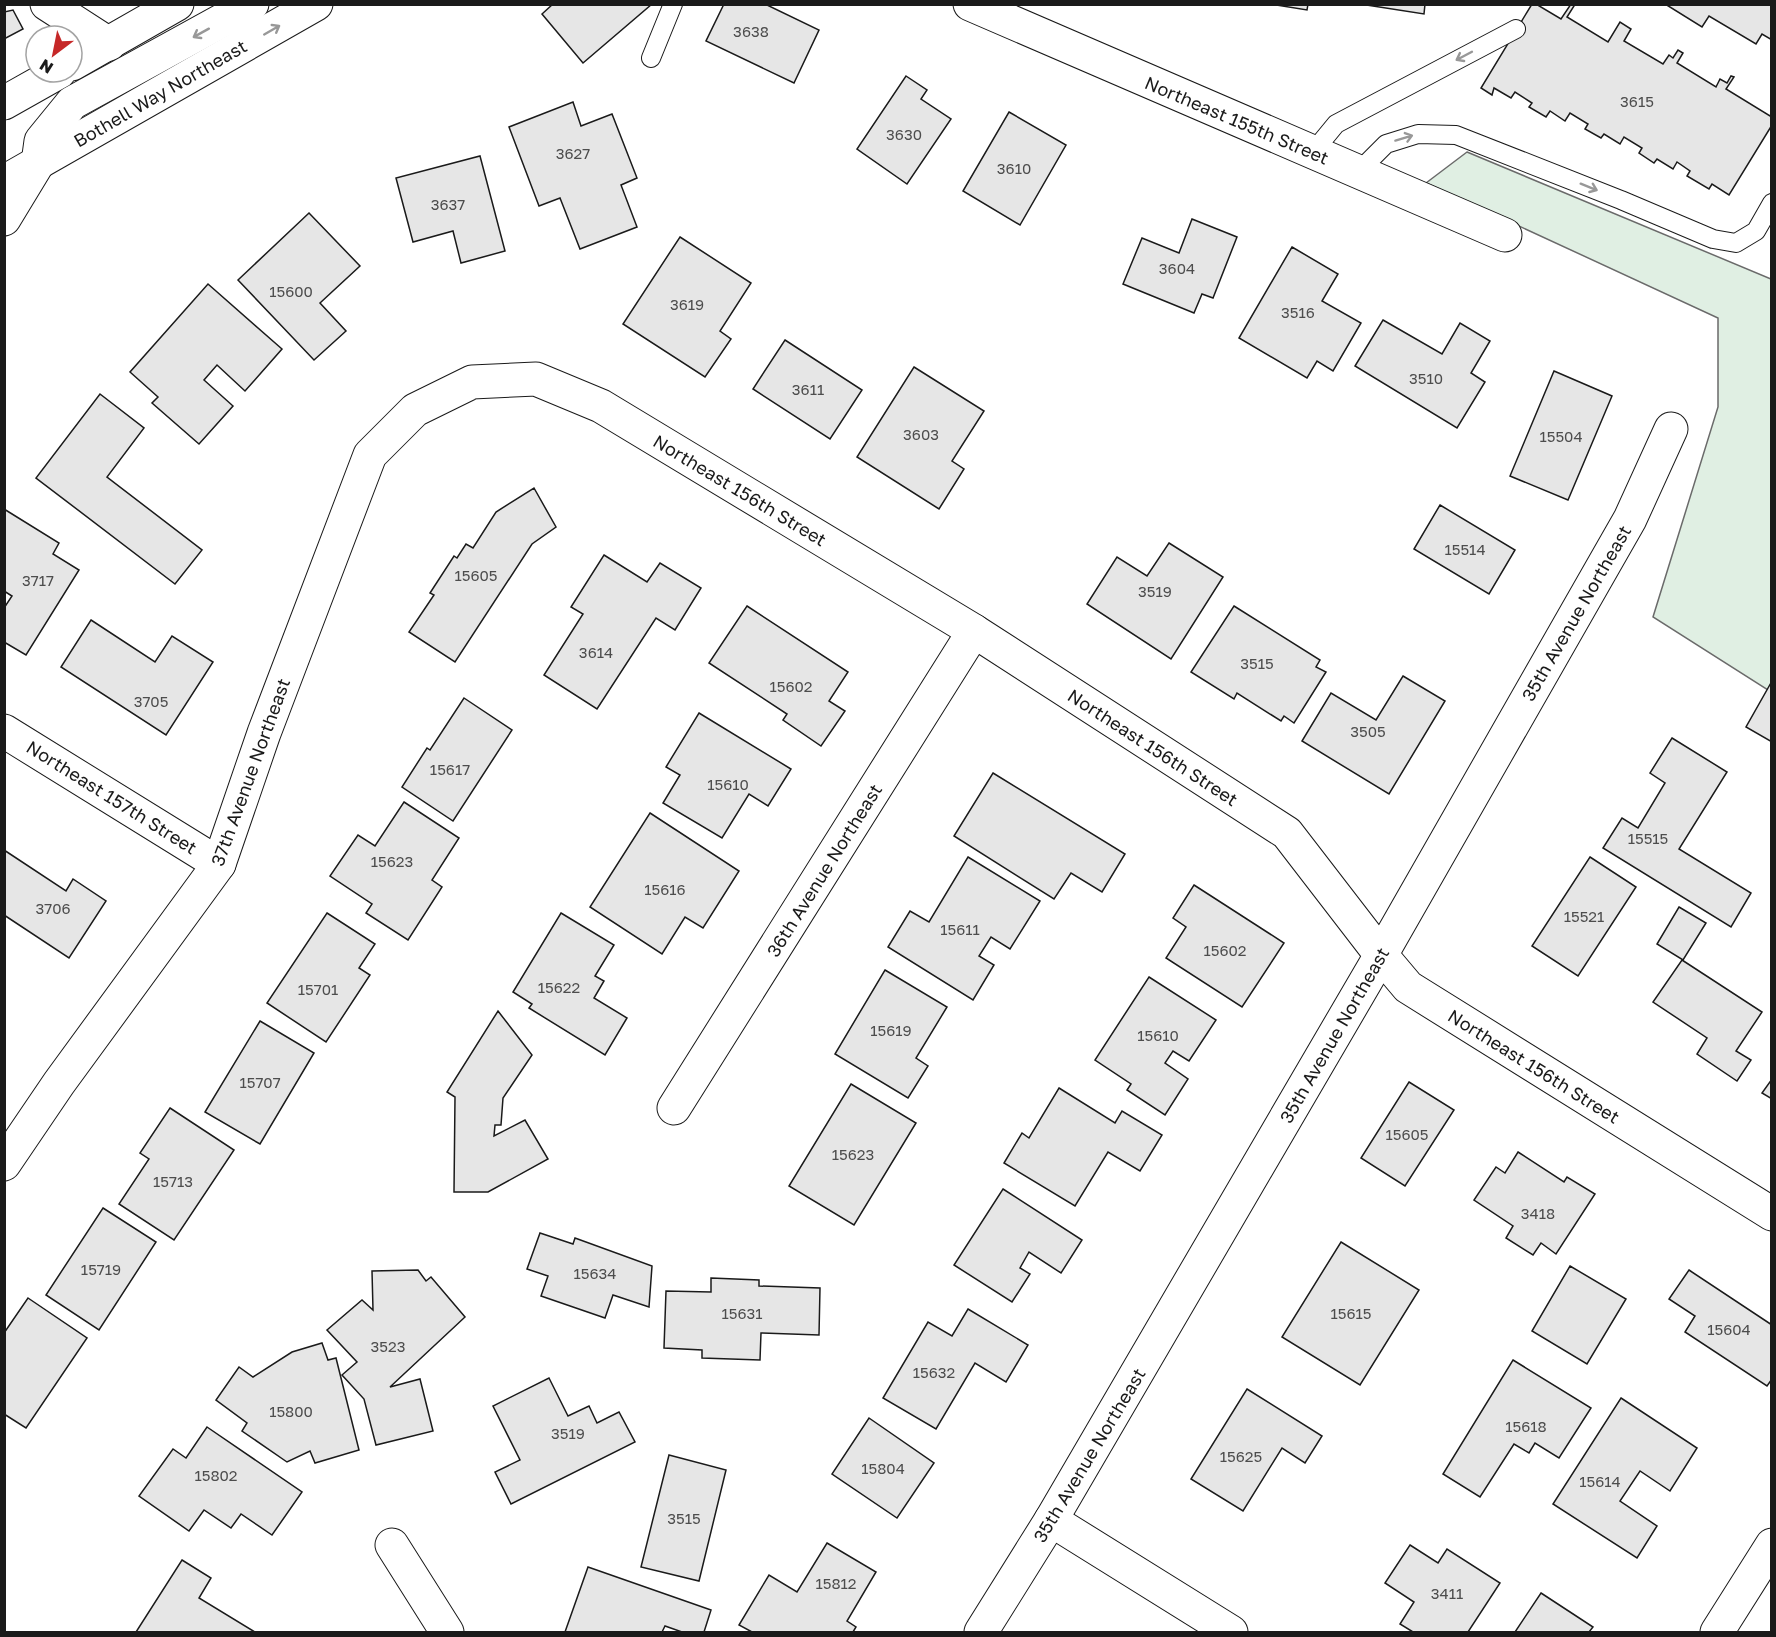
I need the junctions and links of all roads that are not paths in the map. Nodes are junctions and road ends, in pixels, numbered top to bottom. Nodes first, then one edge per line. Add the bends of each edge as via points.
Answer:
1 (47, 4) edge
2 (177, 4) edge
3 (252, 4) edge
4 (316, 4) edge
5 (673, 4) edge
6 (970, 4) edge
7 (1516, 29) dead end
8 (109, 44) junction
9 (84, 58) edge
10 (651, 58) dead end
11 (38, 84) edge
12 (4, 103) edge
13 (1313, 152) junction
14 (38, 163) junction
15 (1358, 172) junction
16 (4, 182) edge
17 (1772, 203) edge
18 (4, 219) edge
19 (1505, 235) dead end
20 (472, 382) joint
21 (1671, 429) dead end
22 (974, 631) junction
23 (4, 731) edge
24 (219, 864) junction
25 (1381, 955) junction
26 (674, 1108) dead end
27 (4, 1164) edge
28 (1772, 1214) edge
29 (1051, 1520) junction
30 (392, 1545) dead end
31 (1772, 1545) edge
32 (447, 1632) edge
33 (981, 1632) edge
34 (1231, 1632) edge
35 (1717, 1632) edge

1 - 8 street
2 - 8 street
3 -> 14 street via 72,103 42,141
14 -> 4 street, Bothell Way Northeast
5 - 10 lane
6 - 13 street, Northeast 155th Street
7 -> 13 lane via 1336,124
8 - 9 street
11 - 12 street
13 - 15 street, Northeast 155th Street
14 - 16 street, Bothell Way Northeast
14 - 18 street
15 -> 17 lane via 1386,144 1418,134 1456,135 1713,239 1736,243 1756,231
15 - 19 street, Northeast 155th Street
20 - 22 street, Northeast 156th Street via 536,379 601,406
20 - 24 street, 37th Avenue Northeast via 416,410 370,455 264,733
21 - 25 street, 35th Avenue Northeast via 1630,519
22 - 25 street, Northeast 156th Street via 1287,833
22 - 26 street, 36th Avenue Northeast
23 - 24 street, Northeast 157th Street
24 - 27 street, 37th Avenue Northeast
25 - 28 street, Northeast 156th Street via 1408,987
25 - 29 street, 35th Avenue Northeast
29 - 33 street, 35th Avenue Northeast
29 - 34 street
30 - 32 street
31 - 35 street

